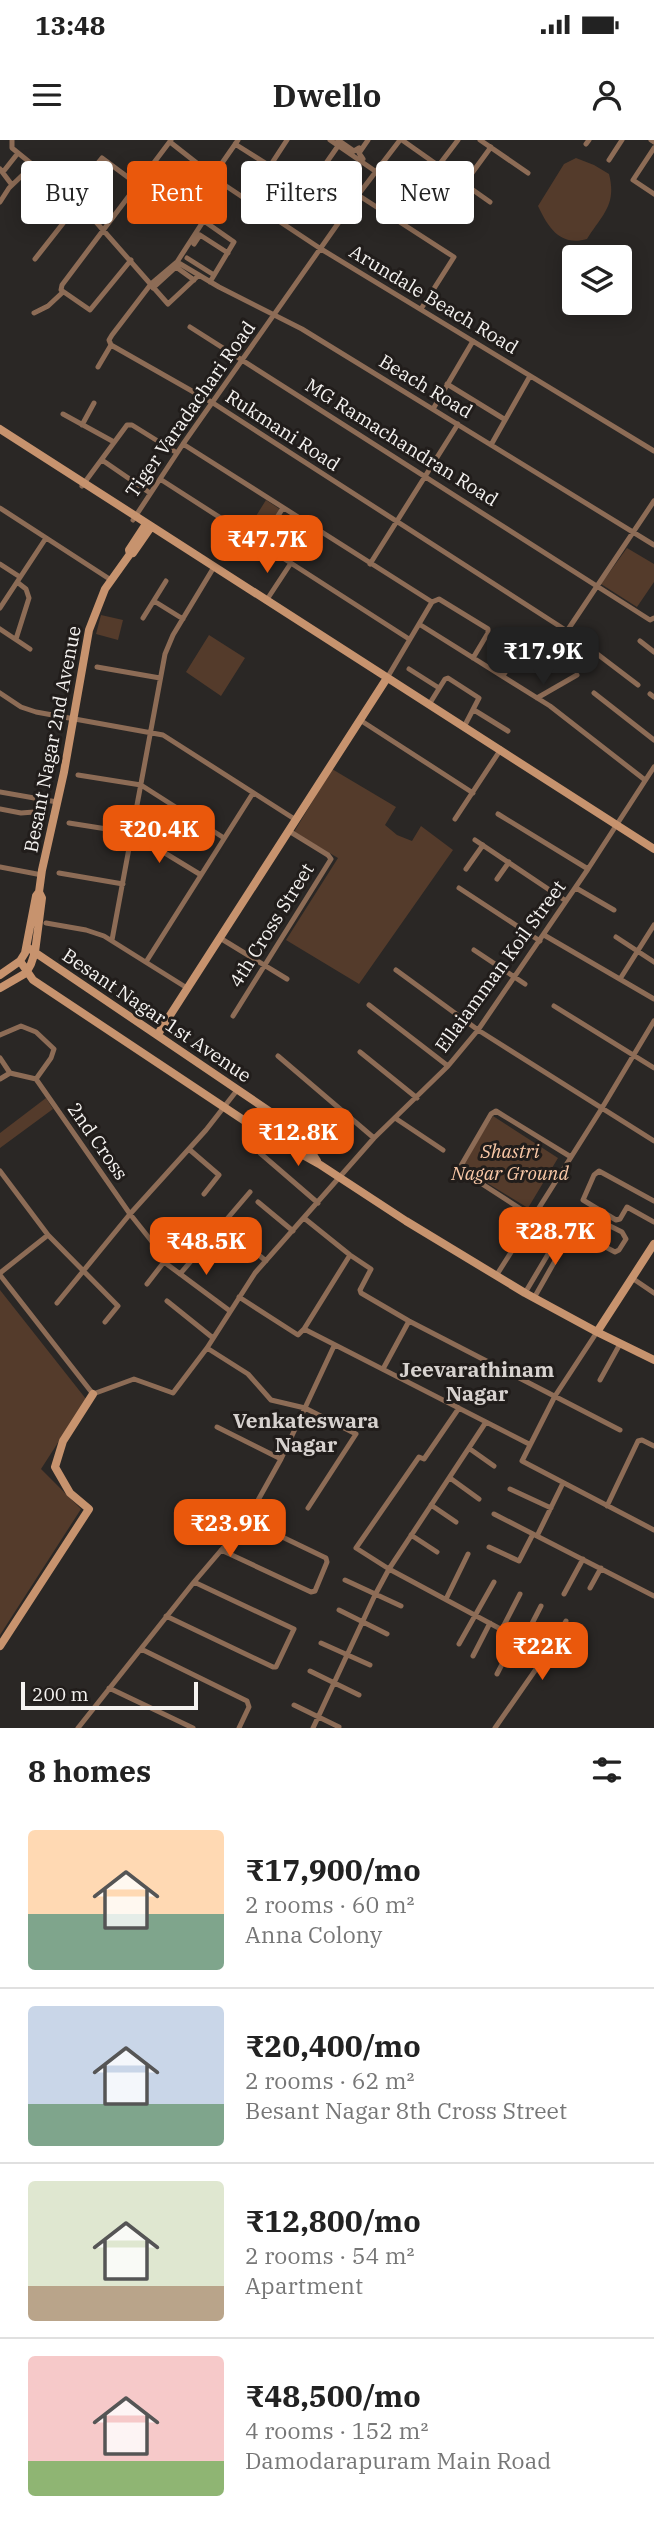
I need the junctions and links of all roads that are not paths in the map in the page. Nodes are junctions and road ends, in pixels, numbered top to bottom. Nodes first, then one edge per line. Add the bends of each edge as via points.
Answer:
1 (12, 140) edge
2 (287, 140) edge
3 (330, 140) edge
4 (366, 140) edge
5 (390, 140) edge
6 (458, 140) edge
7 (480, 140) edge
8 (622, 140) edge
9 (170, 141) edge
10 (237, 142) edge
11 (399, 142) edge
12 (338, 143) edge
13 (491, 148) junction
14 (654, 148) edge
15 (18, 153) junction
16 (652, 156) edge
17 (608, 160) dead end
18 (28, 161) edge
19 (155, 161) edge
20 (195, 161) edge
21 (224, 161) edge
22 (263, 161) edge
23 (273, 161) edge
24 (326, 161) edge
25 (383, 161) edge
26 (432, 161) edge
27 (442, 161) edge
28 (376, 170) junction
29 (1, 171) edge
30 (474, 171) edge
31 (528, 173) dead end
32 (21, 174) edge
33 (12, 185) junction
34 (227, 187) edge
35 (362, 189) edge
36 (474, 191) edge
37 (654, 194) edge
38 (127, 198) edge
39 (362, 198) edge
40 (0, 202) edge
41 (490, 202) dead end
42 (62, 224) edge
43 (98, 224) edge
44 (202, 224) edge
45 (209, 224) edge
46 (338, 224) edge
47 (104, 231) junction
48 (194, 243) dead end
49 (321, 249) junction
50 (228, 253) junction
51 (35, 259) dead end
52 (131, 260) junction
53 (177, 261) junction
54 (188, 268) junction
55 (199, 275) junction
56 (215, 275) junction
57 (194, 280) junction
58 (210, 282) junction
59 (152, 286) junction
60 (63, 292) junction
61 (421, 309) junction
62 (34, 313) dead end
63 (274, 316) junction
64 (190, 327) dead end
65 (473, 341) junction
66 (111, 345) junction
67 (243, 360) junction
68 (98, 367) dead end
69 (530, 376) junction
70 (447, 384) junction
71 (94, 403) dead end
72 (213, 403) junction
73 (433, 409) junction
74 (63, 414) dead end
75 (504, 419) junction
76 (458, 424) junction
77 (82, 425) junction
78 (0, 431) edge
79 (114, 442) junction
80 (183, 444) junction
81 (491, 444) junction
82 (654, 451) edge
83 (177, 453) junction
84 (102, 460) junction
85 (425, 476) junction
86 (160, 479) junction
87 (83, 485) junction
88 (150, 493) junction
89 (654, 501) edge
90 (0, 508) edge
91 (283, 509) junction
92 (134, 518) junction
93 (396, 522) junction
94 (148, 527) junction
95 (633, 531) junction
96 (46, 538) junction
97 (260, 544) junction
98 (654, 545) edge
99 (290, 563) junction
100 (0, 564) edge
101 (370, 564) junction
102 (213, 567) junction
103 (18, 580) junction
104 (111, 580) junction
105 (166, 581) dead end
106 (597, 584) junction
107 (154, 601) junction
108 (267, 601) junction
109 (432, 602) junction
110 (0, 608) edge
111 (144, 618) dead end
112 (183, 618) junction
113 (654, 618) edge
114 (419, 624) junction
115 (0, 629) edge
116 (567, 631) junction
117 (526, 637) dead end
118 (16, 639) junction
119 (409, 639) junction
120 (639, 641) dead end
121 (30, 649) dead end
122 (654, 652) edge
123 (473, 658) junction
124 (97, 667) dead end
125 (408, 669) dead end
126 (577, 675) dead end
127 (503, 676) junction
128 (160, 678) junction
129 (387, 678) junction
130 (638, 685) dead end
131 (439, 688) junction
132 (0, 693) edge
133 (594, 693) dead end
134 (537, 698) junction
135 (430, 704) junction
136 (474, 710) junction
137 (72, 719) junction
138 (360, 720) junction
139 (465, 726) junction
140 (150, 731) junction
141 (508, 731) dead end
142 (654, 740) edge
143 (501, 749) junction
144 (654, 767) edge
145 (78, 775) dead end
146 (645, 780) junction
147 (141, 785) junction
148 (0, 792) edge
149 (253, 793) junction
150 (473, 793) junction
151 (57, 802) junction
152 (0, 809) edge
153 (34, 812) dead end
154 (498, 814) dead end
155 (296, 820) junction
156 (456, 820) dead end
157 (69, 822) dead end
158 (617, 825) junction
159 (289, 831) junction
160 (132, 833) junction
161 (224, 838) junction
162 (475, 840) dead end
163 (483, 845) junction
164 (654, 849) edge
165 (509, 862) junction
166 (0, 867) edge
167 (466, 869) dead end
168 (588, 869) junction
169 (59, 873) dead end
170 (37, 874) junction
171 (201, 875) junction
172 (496, 879) dead end
173 (123, 884) junction
174 (459, 888) dead end
175 (576, 888) junction
176 (566, 901) junction
177 (614, 910) dead end
178 (46, 923) dead end
179 (653, 927) edge
180 (542, 937) junction
181 (616, 937) dead end
182 (220, 938) junction
183 (112, 940) junction
184 (30, 947) junction
185 (474, 950) dead end
186 (637, 952) junction
187 (20, 961) junction
188 (146, 961) junction
189 (654, 962) edge
190 (265, 965) junction
191 (396, 970) dead end
192 (26, 972) junction
193 (0, 975) edge
194 (514, 977) junction
195 (288, 979) dead end
196 (620, 979) junction
197 (525, 984) dead end
198 (0, 988) edge
199 (187, 988) junction
200 (654, 999) edge
201 (369, 1004) dead end
202 (554, 1006) dead end
203 (233, 1016) dead end
204 (654, 1021) edge
205 (478, 1030) junction
206 (158, 1034) junction
207 (0, 1035) edge
208 (360, 1052) dead end
209 (278, 1056) dead end
210 (634, 1056) junction
211 (0, 1058) edge
212 (448, 1066) junction
213 (654, 1069) edge
214 (10, 1073) junction
215 (0, 1079) edge
216 (36, 1079) junction
217 (239, 1089) junction
218 (417, 1098) junction
219 (225, 1108) junction
220 (602, 1108) junction
221 (395, 1118) junction
222 (374, 1138) junction
223 (654, 1141) edge
224 (190, 1150) junction
225 (443, 1150) dead end
226 (260, 1153) dead end
227 (571, 1157) junction
228 (318, 1164) junction
229 (0, 1171) edge
230 (339, 1177) junction
231 (250, 1192) dead end
232 (204, 1195) dead end
233 (654, 1201) edge
234 (258, 1202) dead end
235 (318, 1203) junction
236 (130, 1214) junction
237 (533, 1217) junction
238 (304, 1218) junction
239 (654, 1222) edge
240 (568, 1230) junction
241 (293, 1231) junction
242 (48, 1235) junction
243 (241, 1240) dead end
244 (653, 1249) edge
245 (350, 1255) junction
246 (266, 1261) junction
247 (164, 1262) junction
248 (83, 1270) junction
249 (0, 1274) edge
250 (180, 1274) junction
251 (496, 1276) junction
252 (632, 1278) junction
253 (147, 1283) dead end
254 (525, 1293) junction
255 (654, 1293) edge
256 (239, 1297) junction
257 (534, 1298) junction
258 (167, 1301) dead end
259 (57, 1303) dead end
260 (230, 1311) junction
261 (409, 1321) junction
262 (105, 1322) dead end
263 (304, 1329) junction
264 (597, 1332) junction
265 (213, 1338) junction
266 (621, 1343) junction
267 (334, 1346) junction
268 (207, 1348) junction
269 (654, 1360) edge
270 (383, 1369) junction
271 (600, 1380) dead end
272 (93, 1394) junction
273 (555, 1396) junction
274 (305, 1408) junction
275 (458, 1408) junction
276 (486, 1422) junction
277 (217, 1427) dead end
278 (620, 1430) dead end
279 (529, 1444) junction
280 (654, 1446) edge
281 (470, 1449) junction
282 (281, 1460) junction
283 (495, 1466) dead end
284 (450, 1478) junction
285 (563, 1483) junction
286 (510, 1489) dead end
287 (479, 1499) dead end
288 (431, 1505) junction
289 (607, 1506) junction
290 (308, 1508) dead end
291 (551, 1508) junction
292 (494, 1514) dead end
293 (247, 1520) junction
294 (456, 1522) dead end
295 (654, 1530) edge
296 (411, 1535) junction
297 (535, 1535) junction
298 (489, 1547) dead end
299 (220, 1550) junction
300 (437, 1552) dead end
301 (468, 1554) dead end
302 (583, 1559) junction
303 (601, 1568) junction
304 (389, 1569) junction
305 (345, 1580) dead end
306 (194, 1582) junction
307 (494, 1583) dead end
308 (590, 1588) dead end
309 (520, 1594) dead end
310 (564, 1594) dead end
311 (375, 1595) junction
312 (654, 1596) edge
313 (446, 1599) junction
314 (401, 1606) dead end
315 (541, 1606) dead end
316 (339, 1610) dead end
317 (476, 1615) junction
318 (166, 1616) junction
319 (566, 1620) dead end
320 (363, 1622) junction
321 (490, 1623) junction
322 (502, 1629) junction
323 (387, 1634) dead end
324 (516, 1637) junction
325 (523, 1641) junction
326 (321, 1643) dead end
327 (459, 1644) dead end
328 (0, 1646) edge
329 (141, 1649) junction
330 (545, 1653) junction
331 (348, 1654) junction
332 (472, 1656) dead end
333 (370, 1665) dead end
334 (310, 1671) dead end
335 (497, 1674) dead end
336 (334, 1683) junction
337 (109, 1688) junction
338 (359, 1695) dead end
339 (294, 1705) dead end
340 (318, 1717) junction
341 (79, 1726) edge
342 (339, 1727) edge
343 (88, 1728) edge
344 (192, 1728) edge
345 (239, 1728) edge
346 (313, 1728) edge
347 (495, 1728) edge

1 - 15 street
2 - 23 street
3 - 12 street
4 - 12 street via 357,151
4 - 28 street via 359,155
5 - 11 street
6 - 27 street
7 - 13 street
8 - 17 street
9 - 19 street
9 - 20 street, Arundale Beach Road
10 - 21 street
10 - 22 street
11 - 25 street, Tiger Varadachari Road
11 - 26 street
12 - 24 street
12 - 28 street
13 - 30 street
13 - 31 street
14 - 16 street
15 - 18 street
15 - 29 street
16 - 37 street via 633,180
28 - 35 street, Tiger Varadachari Road
29 - 33 street
32 - 33 street
33 - 40 street
34 - 49 street, Arundale Beach Road
36 - 41 street
38 - 47 street
39 - 61 street via 453,257
42 - 51 street
43 - 47 street
44 - 53 street
45 - 50 street via 233,240
46 - 49 street, Tiger Varadachari Road
47 - 52 street
47 - 60 street via 62,285
48 - 50 street via 200,235
49 - 61 street, Arundale Beach Road
49 - 63 street, Tiger Varadachari Road
50 - 56 street
52 - 59 street
52 - 60 street via 91,310
53 - 54 street, Beach Road
53 - 59 street
54 - 55 street, Beach Road
54 - 56 street via 190,259
55 - 57 street
55 - 58 street, Beach Road
56 - 58 street
57 - 59 street via 176,267
57 - 59 street via 170,304
58 - 63 street, Beach Road
59 - 66 street via 109,340
60 - 62 street
61 - 65 street, Arundale Beach Road
63 - 67 street, Tiger Varadachari Road
63 - 73 street, Beach Road
64 - 67 street, MG Ramachandran Road
65 - 69 street, Arundale Beach Road
65 - 70 street
66 - 68 street
66 - 72 street, Rukmani Road
67 - 72 street, Tiger Varadachari Road
67 - 85 street, MG Ramachandran Road
69 - 75 street
69 - 82 street, Arundale Beach Road
70 - 73 street
70 - 75 street
71 - 77 street
72 - 80 street, Tiger Varadachari Road
72 - 93 street, Rukmani Road
73 - 76 street, Beach Road
74 - 77 street
75 - 81 street
76 - 81 street, Beach Road
76 - 85 street
77 - 79 street
78 - 87 street
79 - 83 street via 130,425
79 - 84 street
80 - 83 street, Tiger Varadachari Road
80 - 91 street
81 - 95 street, Beach Road
83 - 86 street, Tiger Varadachari Road
84 - 87 street
84 - 88 street
85 - 93 street
85 - 106 street, MG Ramachandran Road
86 - 88 street, Tiger Varadachari Road
86 - 97 street
87 - 92 street
88 - 92 street, Tiger Varadachari Road
89 - 95 street
90 - 96 street
91 - 97 street
91 - 101 street
92 - 94 street
93 - 101 street
93 - 116 street, Rukmani Road
94 - 102 street
94 - 104 street, Besant Nagar 2nd Avenue
95 - 98 street, Beach Road
95 - 106 street
96 - 103 street
96 - 104 street
97 - 99 street
99 - 108 street
99 - 119 street
100 - 103 street
101 - 109 street
102 - 108 street
102 - 112 street
103 - 110 street
103 - 118 street via 29,598
104 - 137 street, Besant Nagar 2nd Avenue via 89,630
105 - 107 street
106 - 113 street, MG Ramachandran Road via 650,620
106 - 116 street
107 - 111 street
107 - 112 street
108 - 129 street
109 - 114 street
109 - 123 street via 442,599 488,629
112 - 128 street via 169,643
114 - 119 street
114 - 123 street
115 - 118 street
116 - 130 street, Rukmani Road
117 - 127 street
118 - 121 street
119 - 129 street
120 - 122 street
123 - 127 street
124 - 128 street
125 - 131 street
126 - 134 street
127 - 134 street
128 - 140 street
129 - 135 street
129 - 138 street
131 - 135 street
131 - 136 street via 447,678 458,684 479,698
132 - 137 street via 28,710
133 - 142 street
134 - 146 street
135 - 139 street
136 - 139 street
136 - 141 street
137 - 140 street
137 - 151 street, Besant Nagar 2nd Avenue
138 - 150 street
138 - 155 street
139 - 143 street
140 - 147 street
140 - 149 street
143 - 150 street
143 - 158 street
144 - 146 street, Ellaiamman Koil Street
145 - 147 street
146 - 158 street, Ellaiamman Koil Street
147 - 160 street
147 - 161 street
148 - 151 street
149 - 155 street
149 - 161 street
150 - 156 street
151 - 170 street, Besant Nagar 2nd Avenue
152 - 153 street
154 - 168 street
155 - 159 street
157 - 160 street
158 - 164 street
158 - 168 street, Ellaiamman Koil Street
159 - 182 street
159 - 190 street, 4th Cross Street via 331,859
160 - 171 street
160 - 173 street
161 - 171 street
162 - 163 street
163 - 165 street
163 - 167 street
165 - 172 street
165 - 176 street
166 - 170 street
168 - 175 street, Ellaiamman Koil Street
169 - 173 street
170 - 184 street, Besant Nagar 2nd Avenue via 42,898
171 - 188 street
173 - 183 street
174 - 180 street
175 - 176 street, Ellaiamman Koil Street
175 - 177 street
176 - 180 street, Ellaiamman Koil Street
178 - 183 street
179 - 186 street
180 - 194 street, Ellaiamman Koil Street
180 - 196 street
181 - 186 street
182 - 190 street
182 - 199 street
183 - 188 street
184 - 187 street
184 - 192 street
184 - 206 street, Besant Nagar 1st Avenue
185 - 194 street
186 - 189 street
186 - 196 street
187 - 192 street
187 - 193 street
188 - 199 street
190 - 195 street
190 - 203 street, 4th Cross Street
191 - 205 street
192 - 198 street
192 - 219 street
194 - 197 street
194 - 205 street, Ellaiamman Koil Street
196 - 200 street
199 - 206 street
201 - 212 street
202 - 210 street
204 - 210 street
205 - 212 street, Ellaiamman Koil Street
205 - 220 street
206 - 217 street, Besant Nagar 1st Avenue
207 - 216 street via 21,1026 36,1032 54,1049
208 - 218 street
209 - 222 street
210 - 213 street
210 - 220 street
211 - 214 street
212 - 218 street, Ellaiamman Koil Street
214 - 215 street
214 - 216 street
216 - 236 street, 2nd Cross
217 - 219 street
217 - 228 street, Besant Nagar 1st Avenue via 303,1139
218 - 221 street, Ellaiamman Koil Street
219 - 224 street
219 - 228 street
220 - 223 street
220 - 227 street
221 - 222 street, Ellaiamman Koil Street
221 - 225 street
222 - 230 street, Ellaiamman Koil Street
224 - 232 street via 219,1175
224 - 236 street
226 - 235 street
227 - 237 street
227 - 237 street via 494,1110 458,1168
228 - 230 street
229 - 242 street
230 - 235 street, Ellaiamman Koil Street
230 - 251 street
231 - 250 street
233 - 239 street via 599,1171 583,1199 616,1220 627,1208
234 - 241 street
235 - 238 street, Ellaiamman Koil Street
236 - 247 street, 2nd Cross
236 - 248 street
237 - 251 street
238 - 241 street, Ellaiamman Koil Street
238 - 245 street
240 - 240 street via 579,1210 622,1232 626,1239 615,1252
240 - 254 street via 560,1234
240 - 257 street via 568,1238
241 - 246 street, Ellaiamman Koil Street
242 - 248 street
242 - 249 street
243 - 246 street
244 - 252 street
245 - 261 street via 371,1269 360,1292
245 - 263 street
246 - 256 street, Ellaiamman Koil Street
247 - 250 street
247 - 253 street
248 - 259 street
248 - 262 street via 118,1306
249 - 272 street
250 - 260 street
251 - 254 street
252 - 255 street
252 - 264 street
254 - 257 street
256 - 260 street, Ellaiamman Koil Street
256 - 263 street via 297,1335
257 - 264 street
258 - 265 street
260 - 265 street, Ellaiamman Koil Street
261 - 270 street
261 - 273 street
263 - 267 street
264 - 266 street
264 - 273 street
265 - 268 street, Ellaiamman Koil Street
266 - 269 street
266 - 271 street
267 - 270 street
267 - 274 street
268 - 272 street, Ellaiamman Koil Street via 173,1393 134,1378
268 - 274 street via 248,1374 271,1400
270 - 275 street
272 - 328 street via 63,1441 55,1468 70,1493 89,1508
273 - 278 street
273 - 279 street
274 - 282 street
274 - 290 street via 356,1434
275 - 276 street
275 - 304 street via 357,1546
276 - 279 street
276 - 281 street
277 - 282 street
279 - 285 street via 524,1462
280 - 289 street via 638,1441
281 - 283 street
281 - 284 street
282 - 293 street
284 - 287 street
284 - 288 street
285 - 289 street
285 - 291 street
286 - 291 street
288 - 294 street
288 - 296 street
289 - 295 street
291 - 297 street
292 - 297 street
293 - 299 street
293 - 299 street via 324,1556 327,1562 314,1592
296 - 300 street
296 - 304 street
297 - 298 street via 519,1561
297 - 302 street
299 - 306 street
301 - 313 street
302 - 303 street
302 - 310 street
303 - 308 street
303 - 312 street
304 - 311 street
304 - 313 street
305 - 311 street
306 - 318 street
306 - 318 street via 294,1629 275,1668
307 - 317 street
309 - 322 street
311 - 314 street
311 - 320 street
313 - 317 street
315 - 325 street
316 - 320 street
317 - 321 street
317 - 327 street
318 - 329 street
319 - 330 street
320 - 323 street
320 - 331 street
321 - 322 street
321 - 332 street
322 - 324 street
324 - 325 street
324 - 335 street
325 - 330 street
326 - 331 street
329 - 337 street
329 - 345 street via 249,1703
330 - 347 street
331 - 333 street
331 - 336 street
334 - 336 street
336 - 338 street
336 - 340 street
337 - 341 street
337 - 344 street
339 - 340 street
340 - 342 street
340 - 346 street
341 - 343 street

